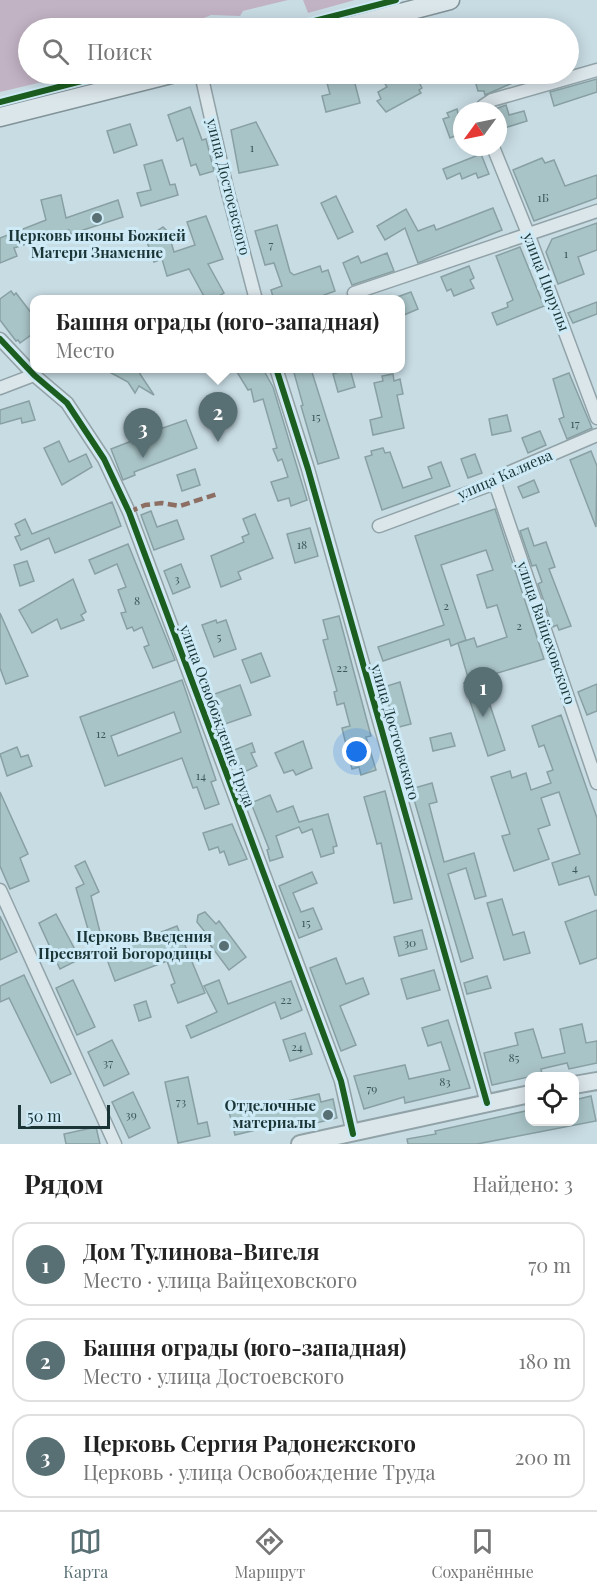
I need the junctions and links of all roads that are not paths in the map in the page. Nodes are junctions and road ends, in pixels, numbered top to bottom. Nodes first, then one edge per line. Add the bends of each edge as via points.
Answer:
1 (450, 0) edge
2 (381, 18) edge
3 (597, 70) edge
4 (579, 75) edge
5 (131, 84) edge
6 (203, 84) edge
7 (548, 84) edge
8 (489, 102) edge
9 (0, 117) edge
10 (497, 156) edge
11 (597, 211) edge
12 (530, 236) junction
13 (354, 294) dead end
14 (255, 295) edge
15 (0, 339) edge
16 (30, 371) edge
17 (277, 373) edge
18 (34, 375) joint
19 (0, 388) edge
20 (597, 418) edge
21 (597, 435) edge
22 (495, 483) junction
23 (379, 526) dead end
24 (597, 783) edge
25 (0, 890) edge
26 (597, 1081) edge
27 (579, 1084) edge
28 (525, 1096) edge
29 (487, 1103) junction
30 (353, 1134) junction
31 (116, 1144) edge
32 (300, 1144) edge

1 - 2 main road
3 - 4 street
5 - 9 main road
6 - 14 street, улица Достоевского
7 - 8 street
10 - 12 street, улица Цюрупы
11 - 12 street
12 - 13 street
12 - 20 street, улица Цюрупы
15 - 16 street, улица Освобождение Труда
17 - 29 street, улица Достоевского via 308,469
18 - 19 street
18 - 30 street, улица Освобождение Труда via 67,403 104,459 129,512 341,1081
21 - 22 street, улица Каляева via 501,476
22 - 23 street, улица Каляева
22 - 24 street, улица Вайцеховского
25 - 31 street
26 - 27 street
28 - 29 street
29 - 30 street
30 - 32 street

